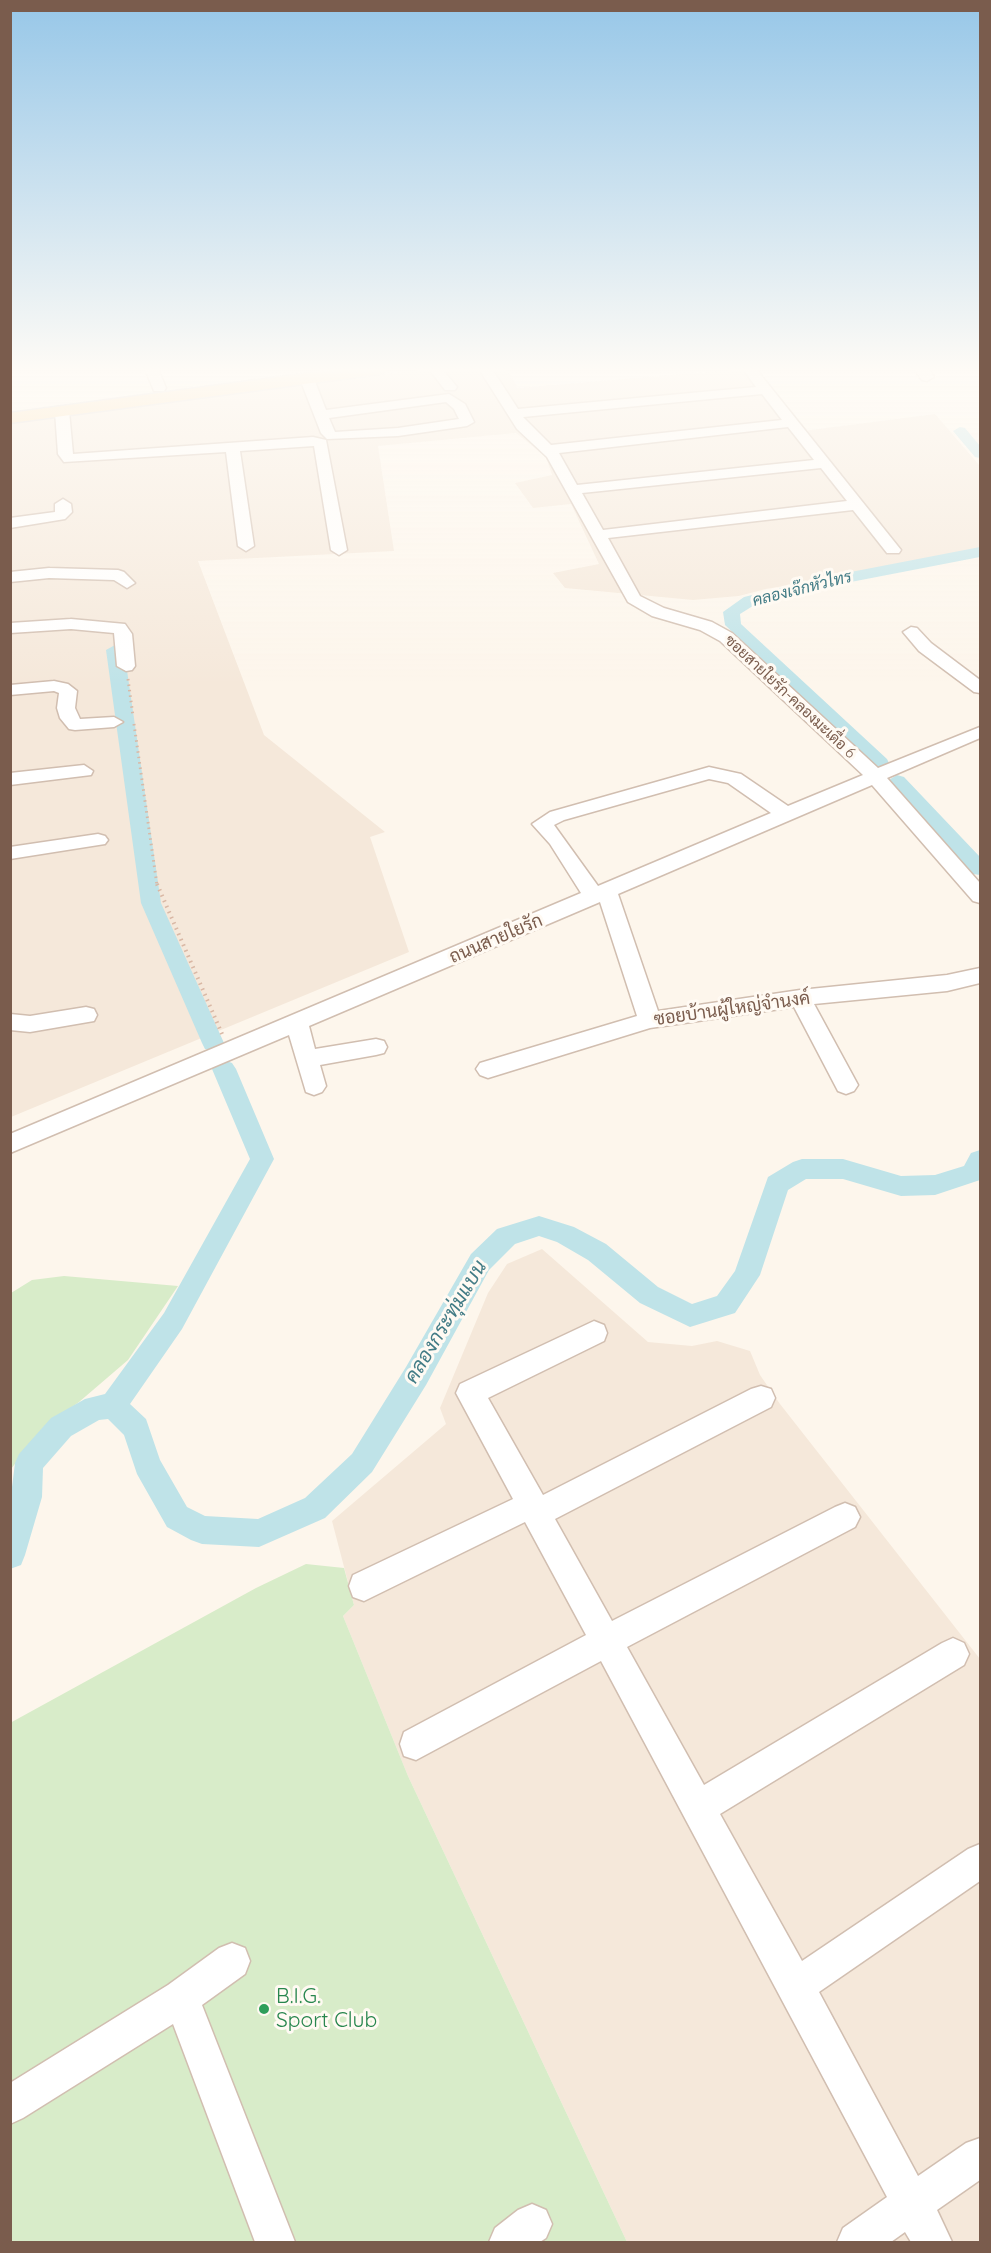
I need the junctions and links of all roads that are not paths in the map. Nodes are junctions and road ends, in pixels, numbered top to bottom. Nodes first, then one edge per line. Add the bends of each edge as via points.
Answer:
1 (236, 474) edge
2 (326, 474) edge
3 (563, 474) edge
4 (725, 474) edge
5 (830, 474) edge
6 (572, 490) junction
7 (63, 504) dead end
8 (854, 505) junction
9 (10, 523) edge
10 (598, 535) junction
11 (246, 546) dead end
12 (339, 550) dead end
13 (893, 550) dead end
14 (10, 577) edge
15 (127, 583) dead end
16 (10, 628) edge
17 (911, 632) dead end
18 (126, 666) road end
19 (981, 688) edge
20 (10, 690) edge
21 (114, 722) dead end
22 (981, 732) edge
23 (84, 771) dead end
24 (876, 777) junction
25 (10, 779) edge
26 (787, 815) junction
27 (98, 840) dead end
28 (10, 853) edge
29 (601, 894) junction
30 (981, 896) edge
31 (981, 976) edge
32 (800, 998) junction
33 (86, 1015) dead end
34 (650, 1020) junction
35 (10, 1022) edge
36 (297, 1023) junction
37 (376, 1047) dead end
38 (307, 1059) junction
39 (489, 1069) dead end
40 (846, 1085) dead end
41 (314, 1086) dead end
42 (10, 1144) edge
43 (594, 1333) dead end
44 (761, 1398) dead end
45 (535, 1508) junction
46 (845, 1517) dead end
47 (364, 1586) dead end
48 (608, 1640) junction
49 (953, 1654) dead end
50 (416, 1744) dead end
51 (698, 1808) junction
52 (981, 1861) edge
53 (232, 1961) dead end
54 (796, 1986) junction
55 (181, 1998) junction
56 (10, 2105) edge
57 (981, 2157) edge
58 (912, 2204) junction
59 (275, 2242) edge
60 (857, 2242) edge
61 (932, 2242) edge

1 - 11 street
2 - 12 street
3 - 6 street, ซอยสายใยรัก-คลองมะเดื่อ 6
4 - 6 street
5 - 8 street
6 - 10 street, ซอยสายใยรัก-คลองมะเดื่อ 6
7 - 9 street via 60,516
8 - 10 street
8 - 13 street
10 - 24 street, ซอยสายใยรัก-คลองมะเดื่อ 6 via 634,599 726,637
14 - 15 street via 49,573 118,575
16 - 18 street via 71,624 119,628 124,634
17 - 19 street
20 - 21 street via 62,688 68,691 66,708 75,725
22 - 24 street, ถนนสายใยรัก
23 - 25 street
24 - 26 street, ถนนสายใยรัก
24 - 30 street
26 - 29 street, ถนนสายใยรัก
26 - 29 street via 734,778 709,773 557,816 542,824
27 - 28 street
29 - 34 street
29 - 36 street, ถนนสายใยรัก
31 - 32 street, ซอยบ้านผู้ใหญ่จำนงค์
32 - 34 street, ซอยบ้านผู้ใหญ่จำนงค์
32 - 40 street
33 - 35 street via 30,1024
34 - 39 street, ซอยบ้านผู้ใหญ่จำนงค์
36 - 38 street
36 - 42 street, ถนนสายใยรัก
37 - 38 street
38 - 41 street
43 - 45 street via 470,1393
44 - 45 street
45 - 47 street
45 - 48 street
46 - 48 street
48 - 50 street
48 - 51 street
49 - 51 street
51 - 54 street
52 - 54 street
53 - 55 street
54 - 58 street
55 - 56 street
55 - 59 street
57 - 58 street
58 - 60 street
58 - 61 street

